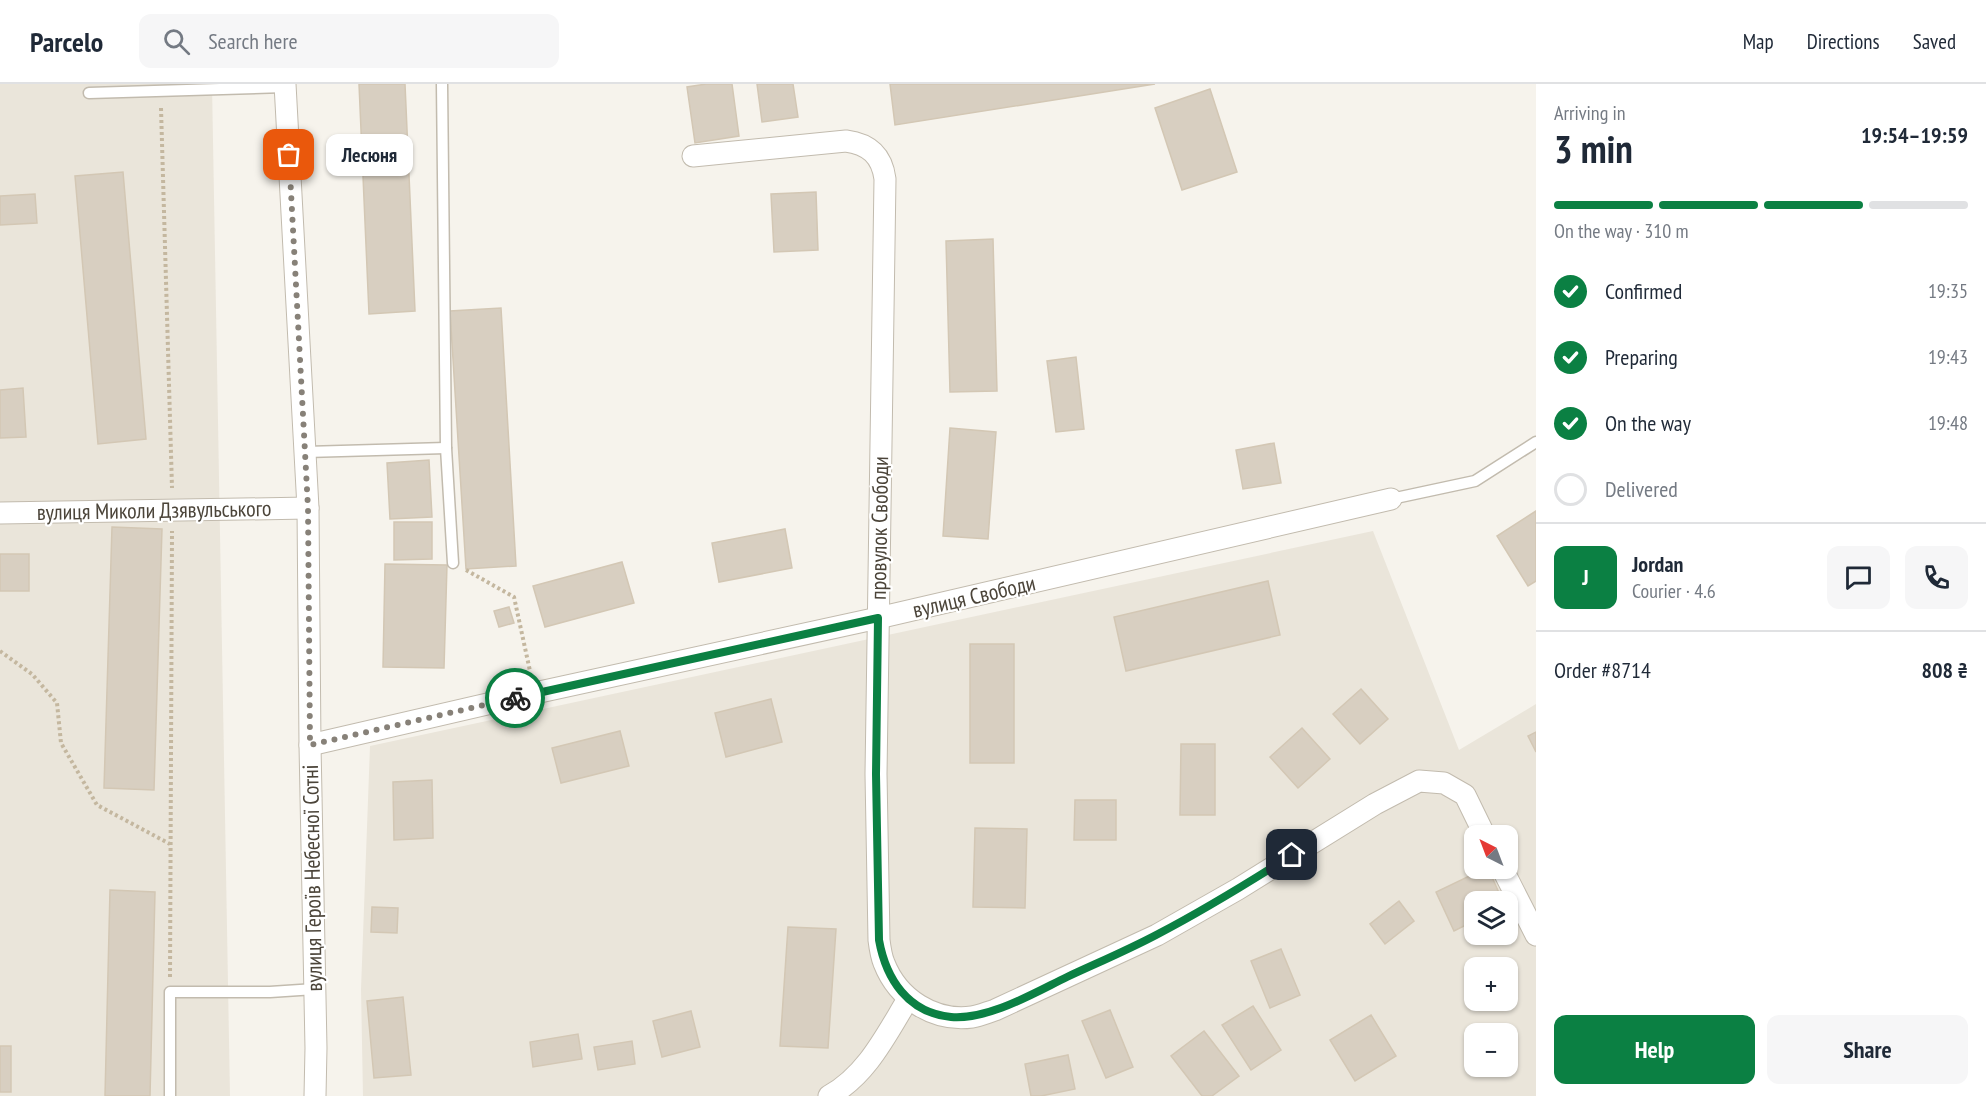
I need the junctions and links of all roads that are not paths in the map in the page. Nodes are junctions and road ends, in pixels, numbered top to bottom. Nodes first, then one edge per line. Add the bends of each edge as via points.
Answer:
1 (442, 84) edge
2 (285, 85) edge
3 (88, 93) dead end
4 (693, 156) dead end
5 (1536, 442) edge
6 (446, 448) junction
7 (306, 452) junction
8 (1391, 499) joint
9 (308, 508) junction
10 (0, 513) edge
11 (453, 563) road end
12 (878, 618) junction
13 (310, 745) junction
14 (1480, 825) edge
15 (1508, 879) edge
16 (1536, 935) edge
17 (315, 989) junction
18 (908, 999) junction
19 (170, 1096) edge
20 (315, 1096) edge
21 (829, 1096) edge

1 - 6 lane
2 - 3 lane
2 - 7 street, вулиця Героїв Небесної Сотні
4 - 12 street, провулок Свободи via 846,141 869,148 884,167
5 - 8 lane via 1475,481
6 - 7 lane
6 - 11 lane
7 - 9 street, вулиця Героїв Небесної Сотні
8 - 12 street, вулиця Свободи
9 - 10 street, вулиця Миколи Дзявульського
9 - 13 street, вулиця Героїв Небесної Сотні
12 - 13 street, вулиця Свободи
12 - 18 street, провулок Свободи via 879,940 893,982
13 - 17 street, вулиця Героїв Небесної Сотні
14 - 18 street, провулок Свободи via 1465,795 1444,783 1419,780 1157,935 995,1010 973,1017 950,1017 928,1011
15 - 16 street
17 - 19 lane via 170,992
17 - 20 street, вулиця Героїв Небесної Сотні
18 - 21 street via 874,1056 844,1088

